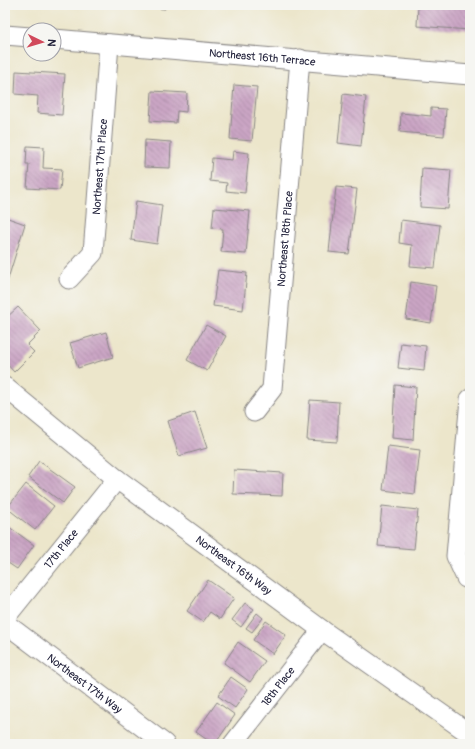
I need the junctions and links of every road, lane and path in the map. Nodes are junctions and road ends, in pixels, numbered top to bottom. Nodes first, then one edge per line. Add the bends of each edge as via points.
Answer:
1 (5, 35) edge
2 (22, 36) edge
3 (62, 40) edge
4 (109, 44) junction
5 (300, 59) junction
6 (470, 75) edge
7 (69, 280) dead end
8 (5, 387) edge
9 (470, 399) edge
10 (254, 412) dead end
11 (117, 479) junction
12 (468, 578) edge
13 (5, 618) edge
14 (5, 623) edge
15 (322, 630) junction
16 (470, 734) edge
17 (165, 744) edge
18 (233, 744) edge

1 - 2 street
3 - 4 street, Northeast 16th Terrace
4 - 5 street, Northeast 16th Terrace
4 - 7 street, Northeast 17th Place via 92,253
5 - 6 street, Northeast 16th Terrace
5 - 10 street, Northeast 18th Place via 272,390
8 - 11 street, Northeast 16th Way
9 - 12 street via 456,556
11 - 13 street, 17th Place
11 - 15 street, Northeast 16th Way
14 - 17 street, Northeast 17th Way
15 - 16 street, Northeast 16th Way
15 - 18 street, 18th Place

